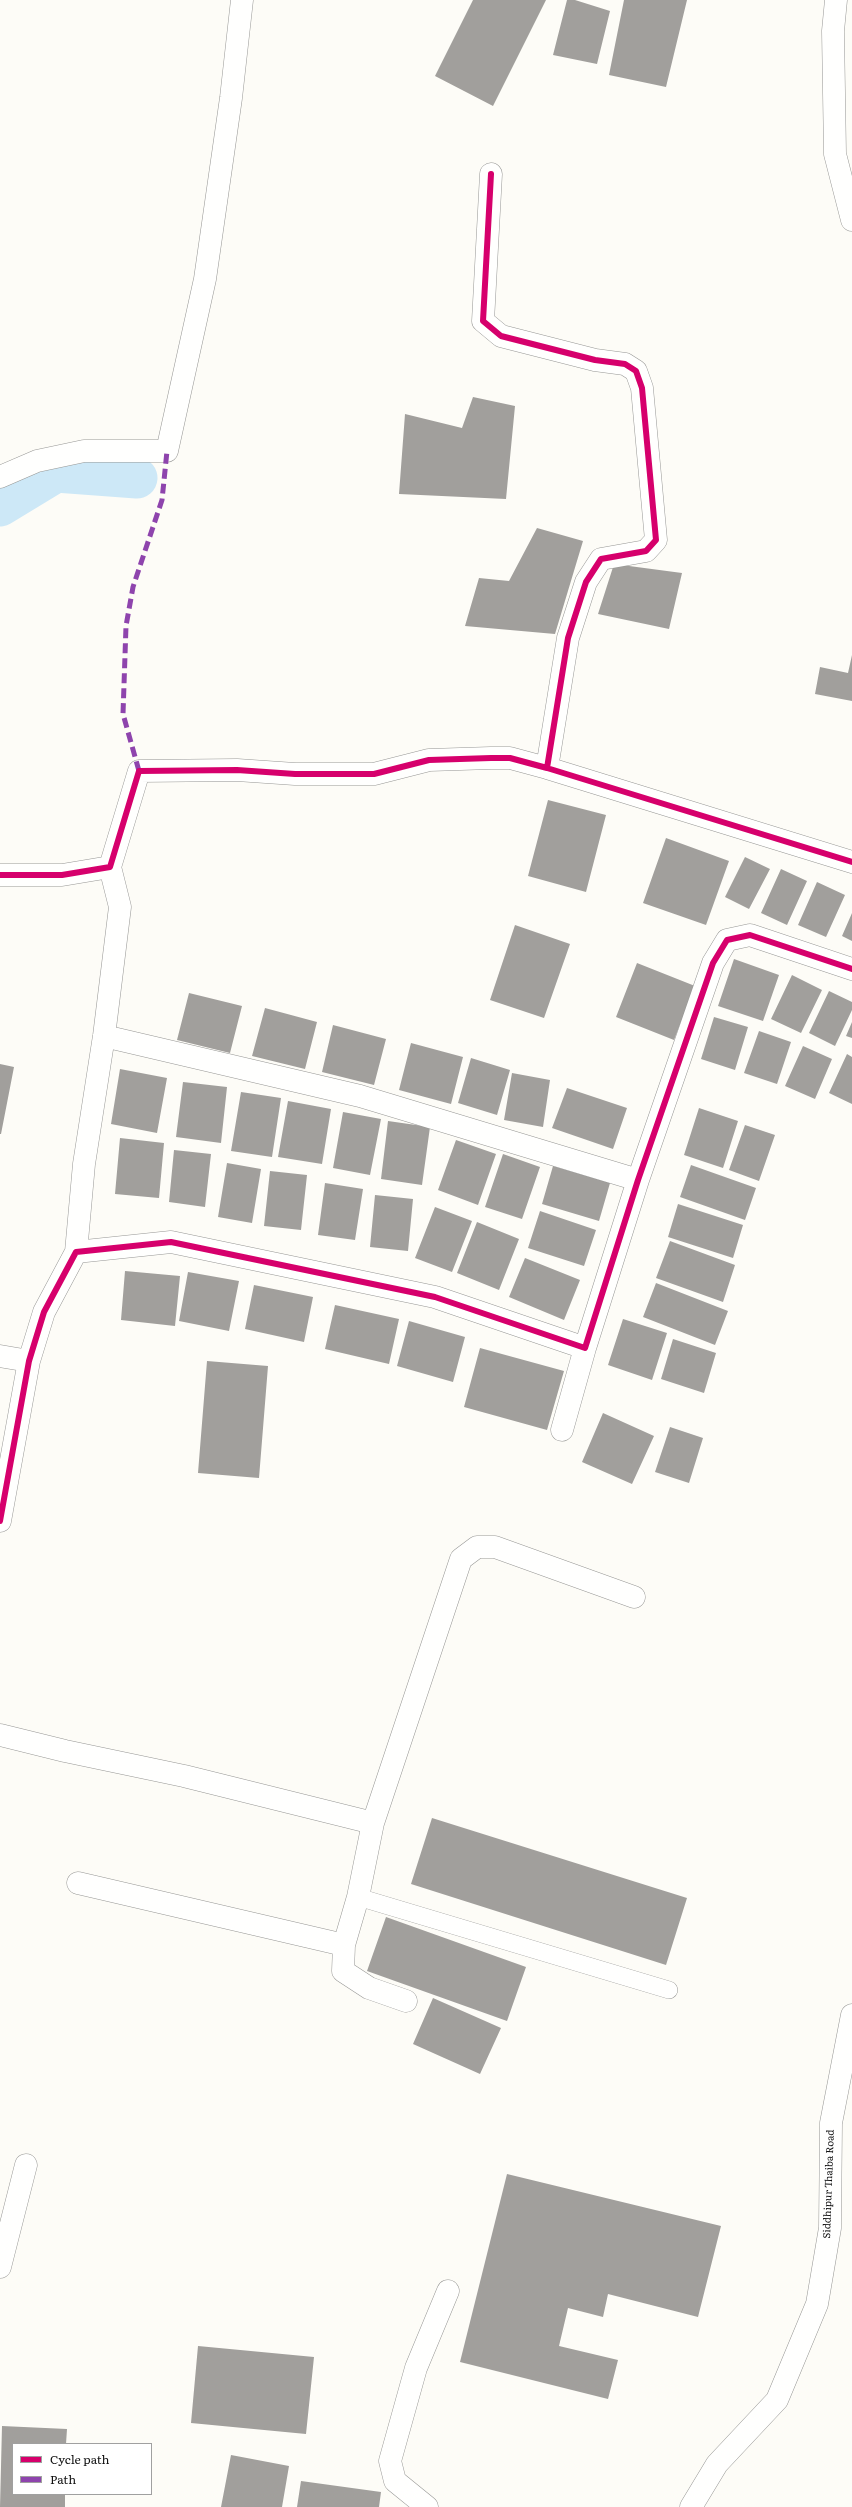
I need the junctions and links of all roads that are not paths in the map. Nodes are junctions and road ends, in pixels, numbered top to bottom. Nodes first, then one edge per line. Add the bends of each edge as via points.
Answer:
1 (242, 0) edge
2 (836, 0) edge
3 (491, 174) dead end
4 (852, 220) edge
5 (0, 477) edge
6 (546, 768) junction
7 (852, 862) edge
8 (110, 866) junction
9 (0, 875) edge
10 (852, 969) edge
11 (104, 1036) junction
12 (638, 1180) junction
13 (76, 1252) junction
14 (586, 1348) junction
15 (0, 1356) edge
16 (29, 1362) junction
17 (562, 1430) dead end
18 (0, 1521) edge
19 (634, 1597) dead end
20 (0, 1735) edge
21 (373, 1823) junction
22 (78, 1883) dead end
23 (358, 1897) junction
24 (344, 1945) junction
25 (669, 1990) dead end
26 (406, 2001) dead end
27 (852, 2014) edge
28 (26, 2165) dead end
29 (0, 2267) edge
30 (448, 2291) dead end
31 (427, 2507) edge
32 (691, 2507) edge

1 - 5 street via 231,98 204,279 167,450 84,451 37,461
2 - 4 street via 833,31 835,154
3 - 6 street via 483,321 501,336 595,360 625,364 636,371 642,388 656,540 646,551 601,559 586,582 568,638
6 - 7 street
6 - 8 street via 510,758 429,760 374,774 295,774 237,770 139,771
8 - 9 street via 62,875
8 - 11 street via 120,907
10 - 12 street via 750,935 727,940 713,963
11 - 12 street via 360,1096
11 - 13 street via 84,1164
12 - 14 street
13 - 14 street via 171,1242 435,1297
13 - 16 street via 44,1312
14 - 17 street
15 - 16 street
16 - 18 street
19 - 21 street via 495,1547 477,1548 461,1559
20 - 21 street via 184,1776
21 - 23 street
22 - 24 street
23 - 24 street
23 - 25 lane
24 - 26 street via 343,1971 369,1988
27 - 32 street, Siddhipur Thaiba Road via 831,2123 830,2228 817,2304 777,2400 717,2464
28 - 29 street
30 - 31 street via 416,2368 390,2460 395,2481

